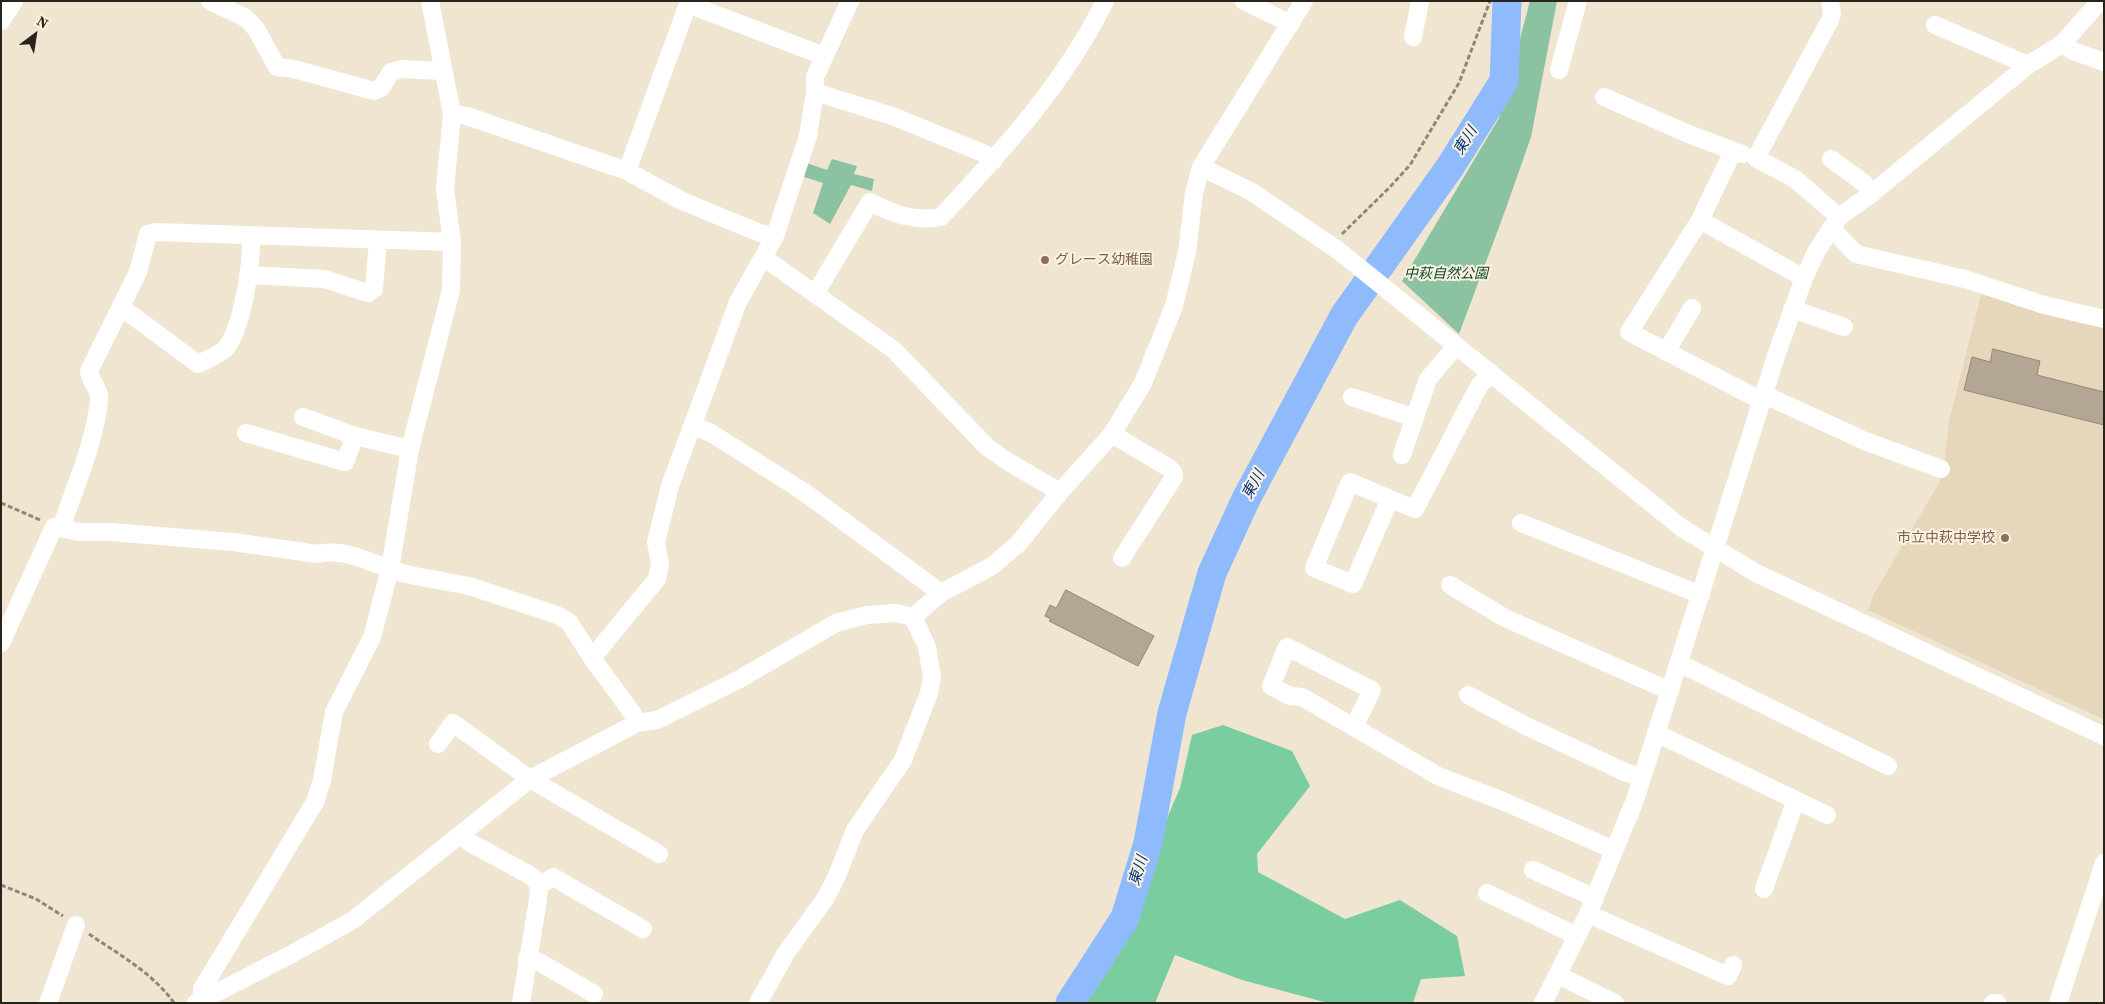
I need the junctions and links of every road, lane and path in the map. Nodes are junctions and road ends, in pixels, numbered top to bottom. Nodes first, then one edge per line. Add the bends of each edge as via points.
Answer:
1 (14, 1) edge
2 (210, 1) edge
3 (430, 1) edge
4 (850, 1) edge
5 (1105, 1) edge
6 (1244, 1) edge
7 (1304, 1) edge
8 (1420, 1) edge
9 (1490, 1) edge
10 (1578, 1) edge
11 (1830, 1) edge
12 (2100, 1) edge
13 (1, 21) edge
14 (1291, 24) junction
15 (1935, 26) dead end
16 (1413, 37) dead end
17 (2062, 44) junction
18 (824, 56) junction
19 (2104, 62) edge
20 (2028, 65) junction
21 (1560, 70) dead end
22 (443, 71) junction
23 (815, 92) junction
24 (1604, 97) dead end
25 (452, 114) junction
26 (1732, 151) junction
27 (1756, 158) junction
28 (1831, 159) dead end
29 (993, 161) junction
30 (1201, 167) junction
31 (627, 171) junction
32 (1871, 194) junction
33 (1700, 220) junction
34 (1835, 222) junction
35 (251, 235) junction
36 (775, 236) junction
37 (378, 240) junction
38 (452, 242) junction
39 (1334, 249) junction
40 (763, 257) junction
41 (249, 274) junction
42 (1804, 278) junction
43 (815, 294) junction
44 (121, 307) junction
45 (1692, 308) dead end
46 (1792, 309) junction
47 (2104, 319) edge
48 (1844, 327) dead end
49 (1456, 346) junction
50 (1666, 352) junction
51 (1490, 373) junction
52 (1352, 398) dead end
53 (1763, 398) junction
54 (303, 417) dead end
55 (1415, 418) junction
56 (693, 426) junction
57 (246, 433) dead end
58 (1112, 434) junction
59 (355, 436) junction
60 (410, 449) junction
61 (1402, 455) dead end
62 (1941, 469) dead end
63 (1060, 492) junction
64 (1390, 499) junction
65 (1, 502) edge
66 (1522, 523) dead end
67 (58, 528) junction
68 (1715, 549) junction
69 (1122, 558) dead end
70 (390, 569) junction
71 (1450, 585) dead end
72 (941, 593) junction
73 (1701, 595) junction
74 (913, 617) junction
75 (1, 643) edge
76 (592, 658) junction
77 (1678, 665) junction
78 (1670, 691) junction
79 (1468, 695) dead end
80 (637, 723) junction
81 (1354, 727) junction
82 (1656, 733) junction
83 (2104, 736) edge
84 (438, 744) dead end
85 (1888, 766) dead end
86 (1642, 777) junction
87 (530, 779) junction
88 (1796, 800) junction
89 (1827, 816) dead end
90 (462, 834) junction
91 (1614, 850) junction
92 (659, 854) dead end
93 (2104, 863) edge
94 (1533, 870) dead end
95 (1, 885) edge
96 (538, 886) junction
97 (1764, 889) dead end
98 (1488, 893) dead end
99 (1591, 906) junction
100 (76, 925) junction
101 (644, 929) dead end
102 (1577, 936) junction
103 (527, 958) junction
104 (1733, 965) dead end
105 (1558, 975) junction
106 (594, 994) dead end
107 (199, 1001) edge
108 (48, 1003) edge
109 (174, 1003) edge
110 (521, 1003) edge
111 (758, 1003) edge
112 (1543, 1003) edge
113 (1616, 1003) edge
114 (2058, 1003) edge

1 - 13 street
2 - 22 street via 246,18 256,29 277,67 374,91 382,88 391,72 402,68
3 - 22 street
4 - 18 street
5 - 29 street via 1040,106
6 - 14 street
7 - 14 street
8 - 16 street
9 - 39 path via 1459,83 1410,165
10 - 21 street
11 - 27 street via 1830,20
12 - 17 street
14 - 30 street
15 - 20 street
17 - 19 street via 2073,52
17 - 20 street
18 - 23 street via 815,77
18 - 31 street via 688,4
20 - 32 street
22 - 25 street
23 - 29 street via 895,117 985,154
23 - 36 street via 808,136
24 - 26 street
25 - 31 street via 467,116
25 - 38 street via 445,189
26 - 27 street
26 - 33 street
27 - 34 street via 1795,179
28 - 32 street via 1864,183
29 - 43 street via 941,217 928,220 893,214 870,202
30 - 39 street via 1252,192
30 - 58 street via 1174,306 1144,383
31 - 36 street via 682,202
32 - 34 street
33 - 42 street
33 - 50 street via 1630,332
34 - 42 street
34 - 47 street via 1856,254
35 - 37 street
35 - 41 street
35 - 44 street via 148,234 138,272
36 - 40 street
37 - 38 street
37 - 41 street via 374,289 368,293 324,279
38 - 60 street via 451,290
39 - 49 street
40 - 43 street
40 - 56 street via 738,302
41 - 44 street via 244,302 230,342 224,350 198,364
42 - 46 street
43 - 63 street via 894,350 987,447
44 - 67 street via 90,371 90,378 100,397 91,440
45 - 50 street
46 - 48 street
46 - 53 street
49 - 51 street
49 - 55 street via 1428,379
50 - 53 street
51 - 64 street via 1415,509
51 - 68 street via 1682,528
52 - 55 street
53 - 62 street
53 - 68 street
54 - 59 street
55 - 61 street
56 - 72 street via 712,433 804,492
56 - 76 street via 670,486 656,542 660,564 656,579
57 - 59 street via 345,462
58 - 63 street
58 - 69 street via 1174,472 1174,477
59 - 60 street
60 - 70 street
63 - 72 street via 1018,544 992,566
64 - 64 street via 1350,482 1314,568 1353,584
65 - 67 path
66 - 73 street
67 - 70 street via 233,542 318,554 330,551
67 - 75 street
68 - 73 street
68 - 83 street via 1756,573
70 - 76 street via 469,586 557,615 568,622
70 - 107 street via 372,637 334,712 315,802 202,989
71 - 78 street via 1505,618
72 - 74 street
73 - 77 street
74 - 80 street via 896,613 866,615 836,623 738,680 658,720
74 - 111 street via 927,647 932,677 903,760 855,830 825,899 786,953
76 - 80 street
77 - 78 street
77 - 85 street
78 - 82 street
79 - 86 street via 1526,726
80 - 87 street
81 - 81 street via 1372,690 1288,647 1271,686 1290,696 1302,696
81 - 91 street via 1438,776
82 - 86 street
82 - 88 street
84 - 87 street via 454,723
86 - 91 street
87 - 90 street
87 - 92 street
88 - 89 street
88 - 97 street
90 - 96 street via 469,842 533,877
90 - 107 street via 353,920
91 - 99 street
93 - 114 street
94 - 99 street
95 - 100 path via 36,899
96 - 101 street via 553,877
96 - 103 street
98 - 102 street
99 - 102 street
99 - 104 street via 1728,976
100 - 108 street
100 - 109 path via 147,974
102 - 105 street
103 - 106 street
103 - 110 street
105 - 112 street
105 - 113 street

